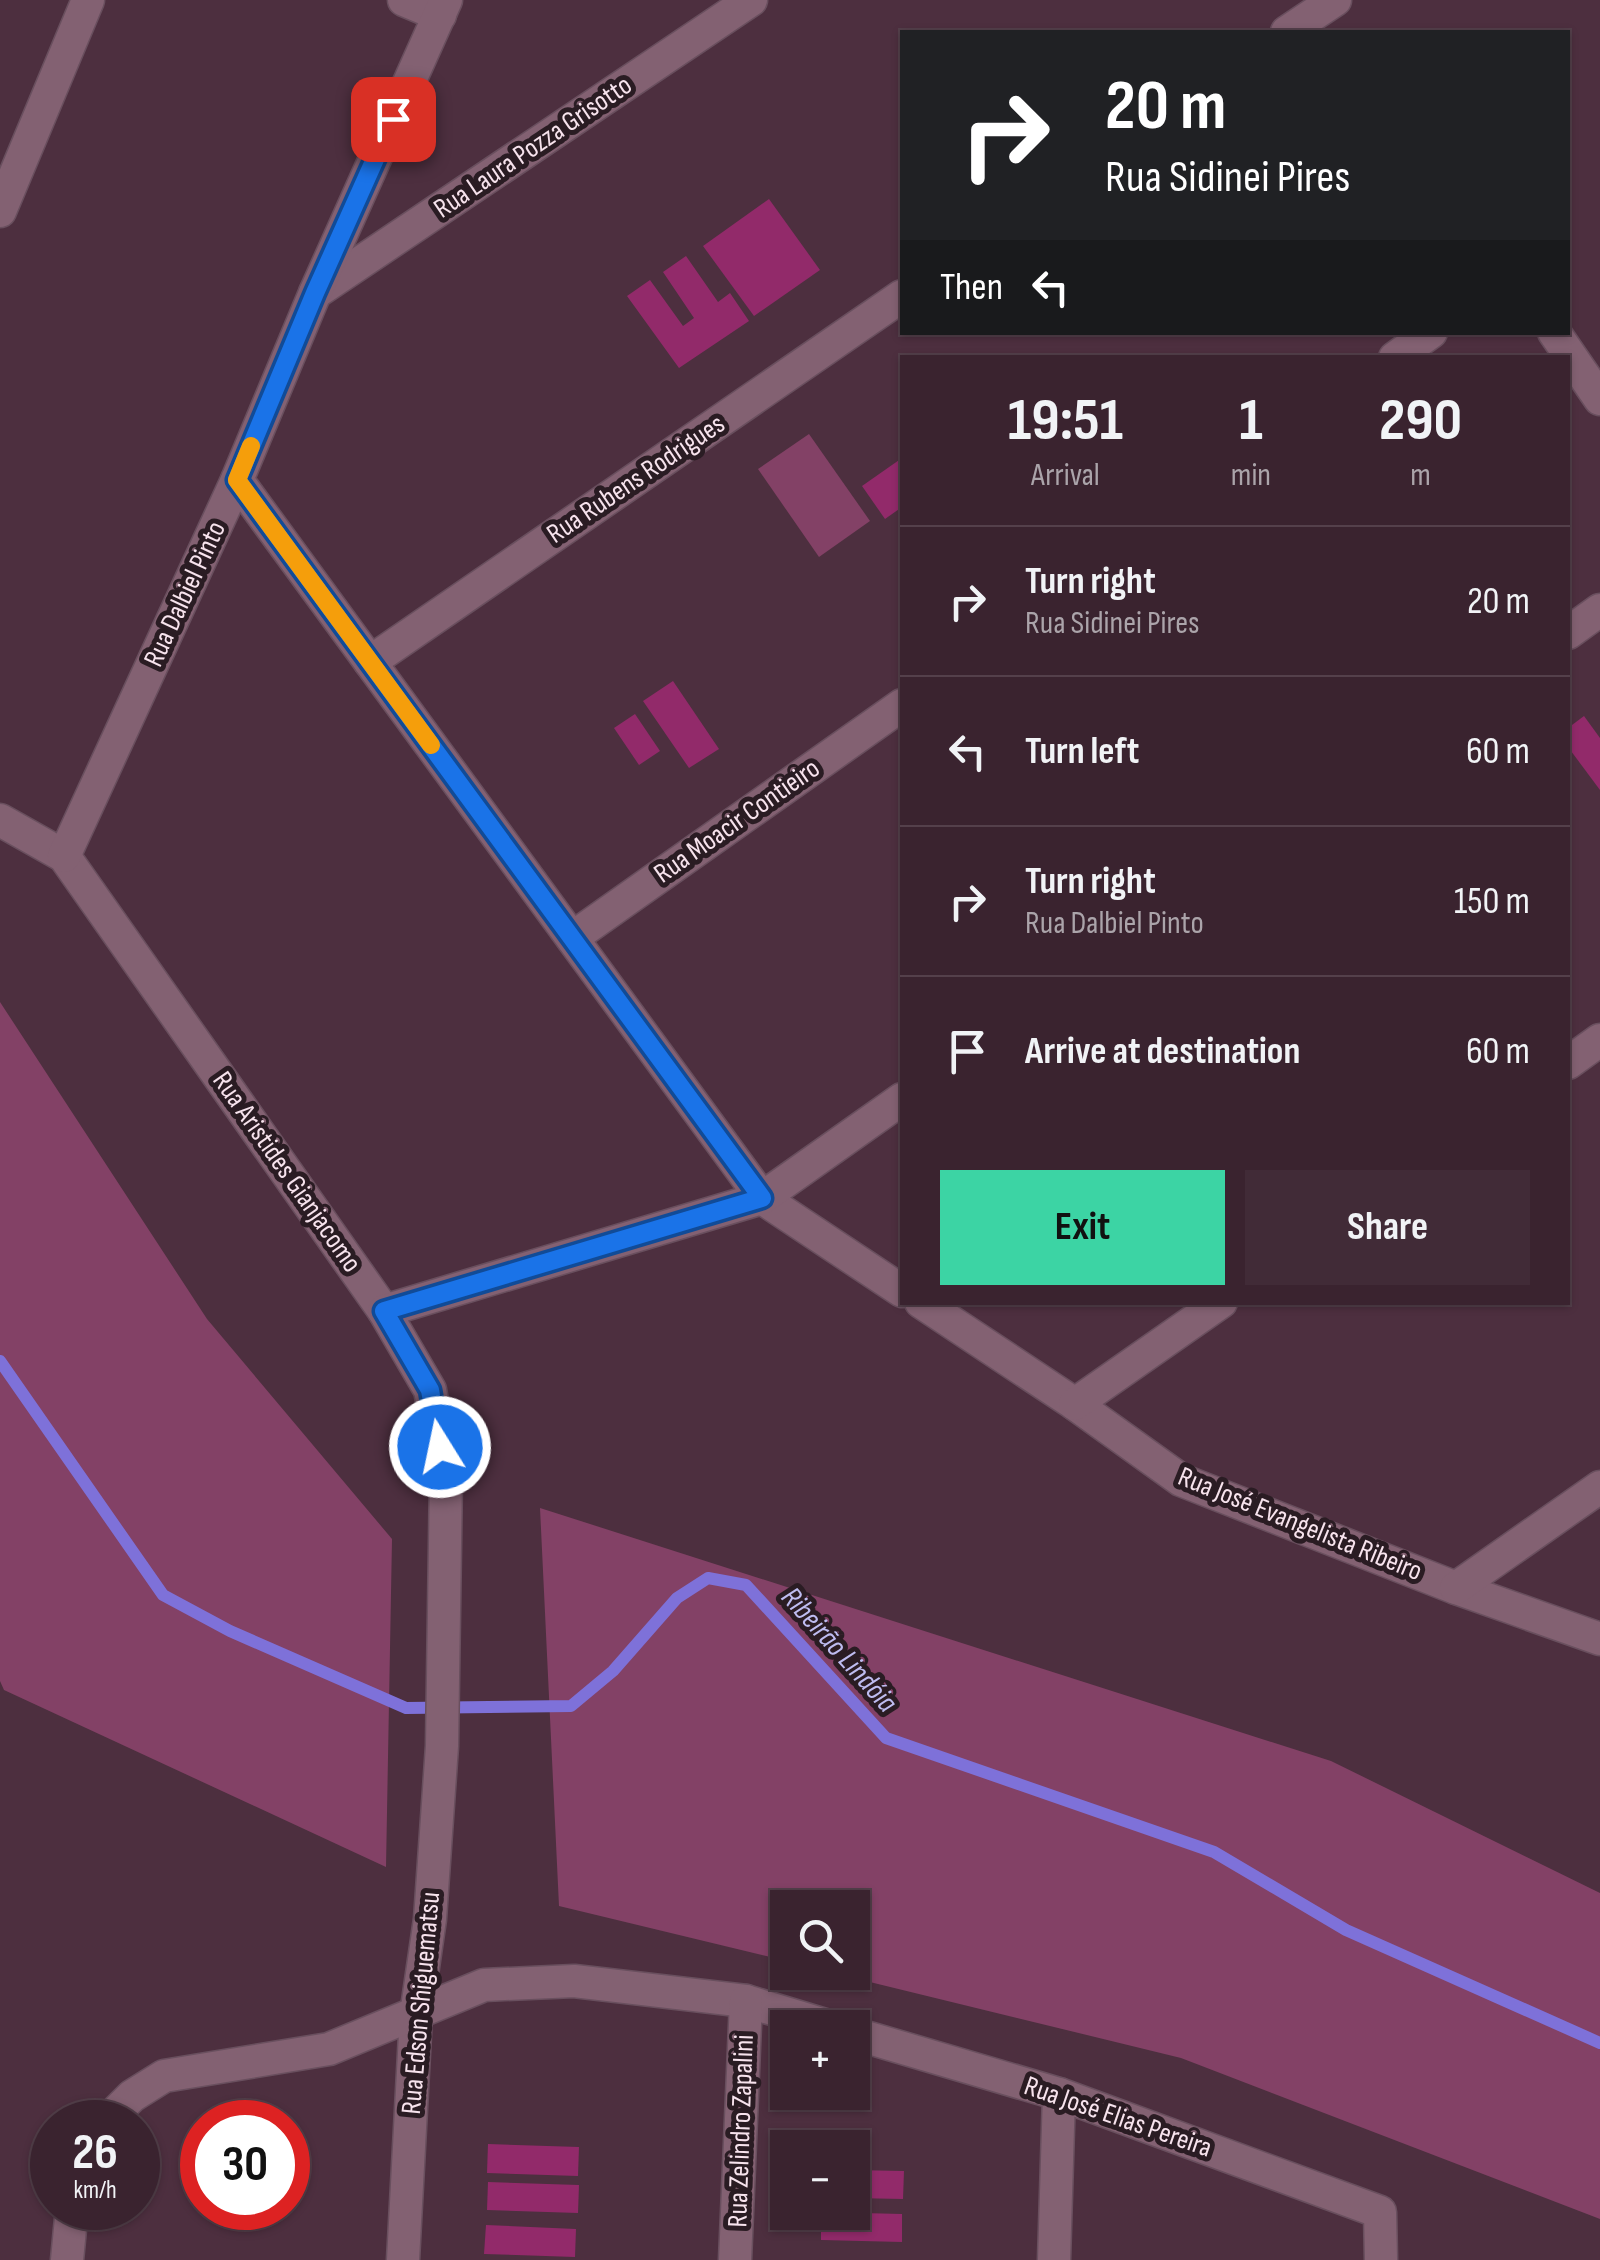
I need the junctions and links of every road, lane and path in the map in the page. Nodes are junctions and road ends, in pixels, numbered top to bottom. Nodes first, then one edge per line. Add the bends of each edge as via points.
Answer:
1 (88, 0) edge
2 (404, 0) edge
3 (751, 0) edge
4 (443, 8) edge
5 (1331, 10) edge
6 (1291, 30) edge
7 (0, 211) edge
8 (315, 293) junction
9 (900, 297) edge
10 (1427, 335) edge
11 (1400, 355) edge
12 (1570, 355) edge
13 (1600, 399) edge
14 (237, 480) junction
15 (1600, 610) edge
16 (1570, 632) edge
17 (370, 662) junction
18 (900, 706) edge
19 (0, 820) edge
20 (64, 856) junction
21 (572, 938) junction
22 (1600, 1040) edge
23 (1570, 1061) edge
24 (900, 1100) edge
25 (762, 1198) junction
26 (900, 1289) edge
27 (925, 1305) edge
28 (1218, 1305) edge
29 (384, 1311) junction
30 (1075, 1404) junction
31 (1600, 1487) edge
32 (1456, 1588) junction
33 (1600, 1638) edge
34 (445, 1647) joint
35 (746, 2002) junction
36 (773, 2010) edge
37 (416, 2015) junction
38 (870, 2038) edge
39 (1059, 2094) junction
40 (128, 2100) edge
41 (70, 2230) edge
42 (68, 2260) edge
43 (404, 2260) edge
44 (736, 2260) edge
45 (1054, 2260) edge
46 (1381, 2260) edge

1 - 7 street
2 - 4 street
3 - 8 street, Rua Laura Pozza Grisotto
4 - 8 street, Rua Dalbiel Pinto
5 - 6 street
8 - 14 street, Rua Dalbiel Pinto
9 - 17 street, Rua Rubens Rodrigues
10 - 11 street
12 - 13 street
14 - 17 street
14 - 20 street, Rua Dalbiel Pinto
15 - 16 street
17 - 21 street
18 - 21 street, Rua Moacir Contieiro
19 - 20 street, Rua Aristides Gianjacomo
20 - 29 street, Rua Aristides Gianjacomo
21 - 25 street
22 - 23 street
24 - 25 street
25 - 26 street
25 - 29 street
27 - 30 street, Rua José Evangelista Ribeiro
28 - 30 street
29 - 34 street, Rua Aristides Gianjacomo via 434,1407 446,1476
30 - 32 street, Rua José Evangelista Ribeiro via 1181,1480
31 - 32 street
32 - 33 street, Rua José Evangelista Ribeiro
34 - 37 street, Rua Edson Shiguematsu via 430,1920
35 - 36 street
35 - 37 street via 574,1981 484,1985
35 - 44 street, Rua Zelindro Zapalini
37 - 40 street via 329,2050 164,2076
37 - 43 street, Rua Edson Shiguematsu
38 - 39 street, Rua José Elias Pereira
39 - 45 street
39 - 46 street, Rua José Elias Pereira via 1380,2212
41 - 42 street

